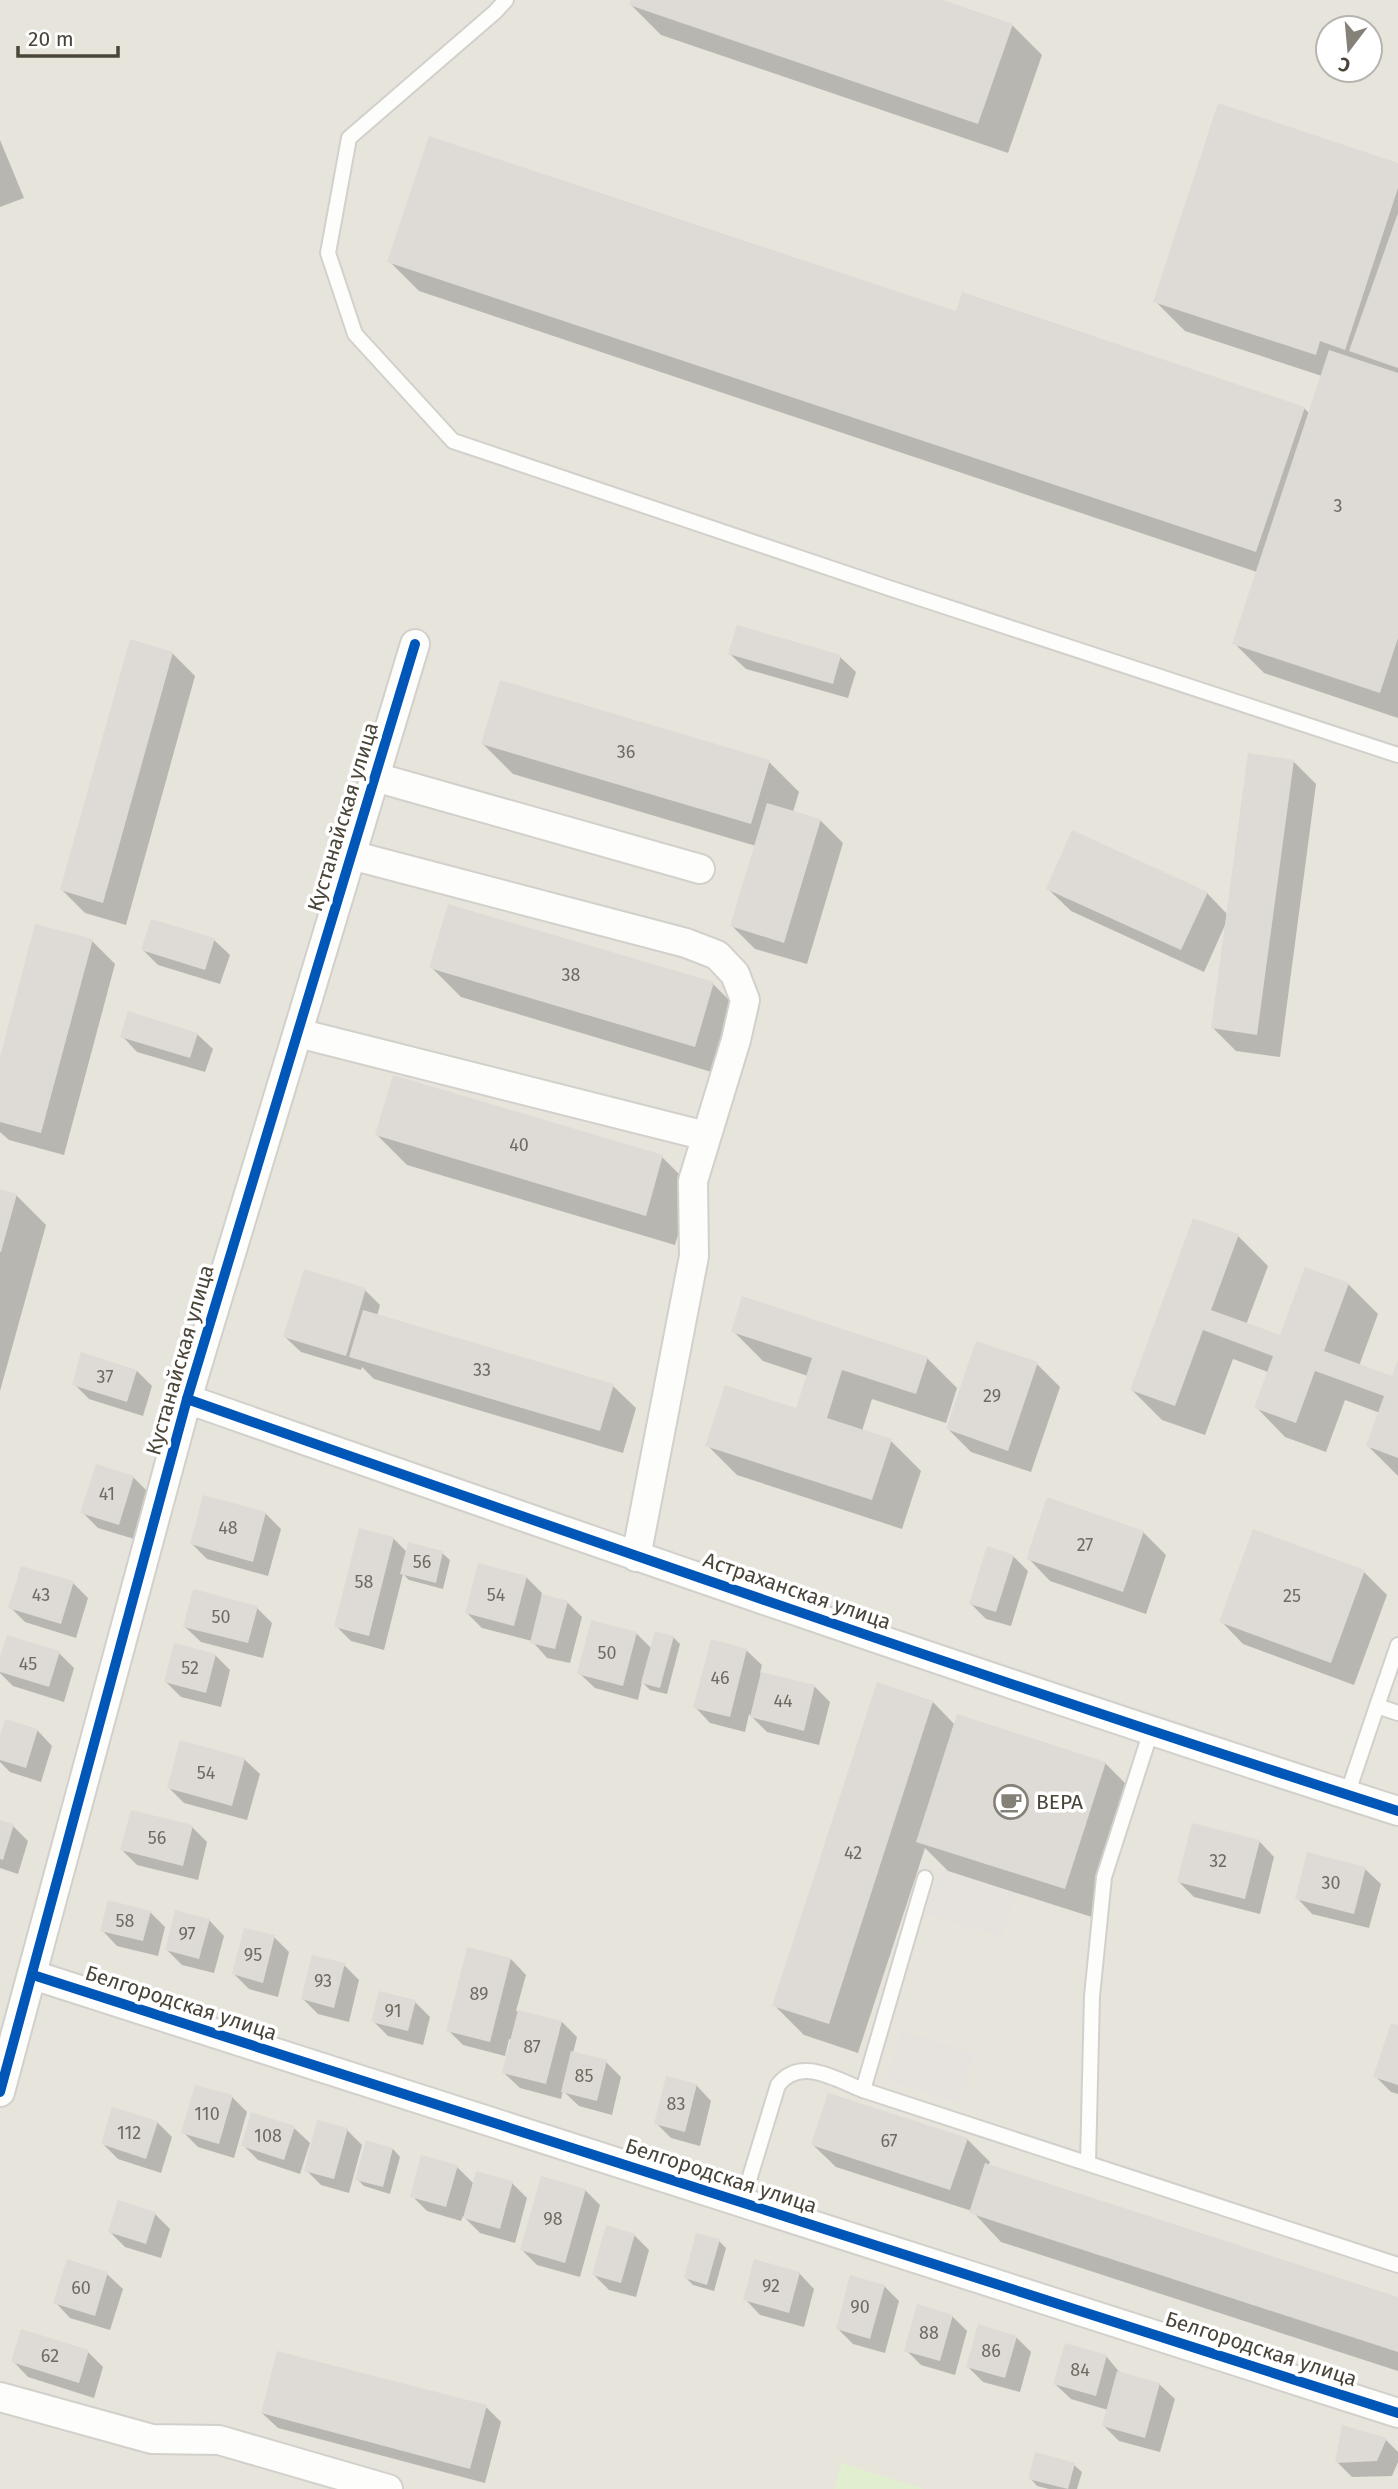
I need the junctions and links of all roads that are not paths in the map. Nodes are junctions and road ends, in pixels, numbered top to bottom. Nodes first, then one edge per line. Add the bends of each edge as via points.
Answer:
1 (506, 0) edge
2 (415, 643) dead end
3 (1397, 752) edge
4 (375, 777) junction
5 (351, 855) junction
6 (700, 869) dead end
7 (298, 1032) junction
8 (706, 1136) junction
9 (187, 1399) junction
10 (636, 1557) junction
11 (1398, 1645) edge
12 (1377, 1706) junction
13 (1398, 1713) edge
14 (1151, 1731) junction
15 (1347, 1795) junction
16 (1398, 1811) edge
17 (925, 1878) dead end
18 (33, 1975) junction
19 (863, 2090) junction
20 (0, 2092) edge
21 (1088, 2163) junction
22 (742, 2203) junction
23 (1398, 2265) edge
24 (0, 2397) edge
25 (1398, 2413) edge
26 (388, 2489) edge

1 - 3 lane via 349,138 328,253 355,334 453,441
2 - 4 street, Кустанайская улица
4 - 5 street, Кустанайская улица
4 - 6 street
5 - 7 street, Кустанайская улица
5 - 8 street via 673,939 717,955 735,974 744,1000
7 - 8 street
7 - 9 street, Кустанайская улица
8 - 10 street via 693,1181 694,1256
9 - 10 street, Астраханская улица
9 - 18 street, Кустанайская улица
10 - 14 street, Астраханская улица
11 - 12 lane
12 - 13 lane
12 - 15 lane
14 - 15 street, Астраханская улица
14 - 21 lane via 1104,1877 1091,1996
15 - 16 street, Астраханская улица
17 - 19 lane
18 - 20 street, Кустанайская улица
18 - 22 street, Белгородская улица
19 - 21 lane
19 - 22 lane via 814,2071 785,2075
21 - 23 lane
22 - 25 street, Белгородская улица
24 - 26 street via 152,2440 219,2440

